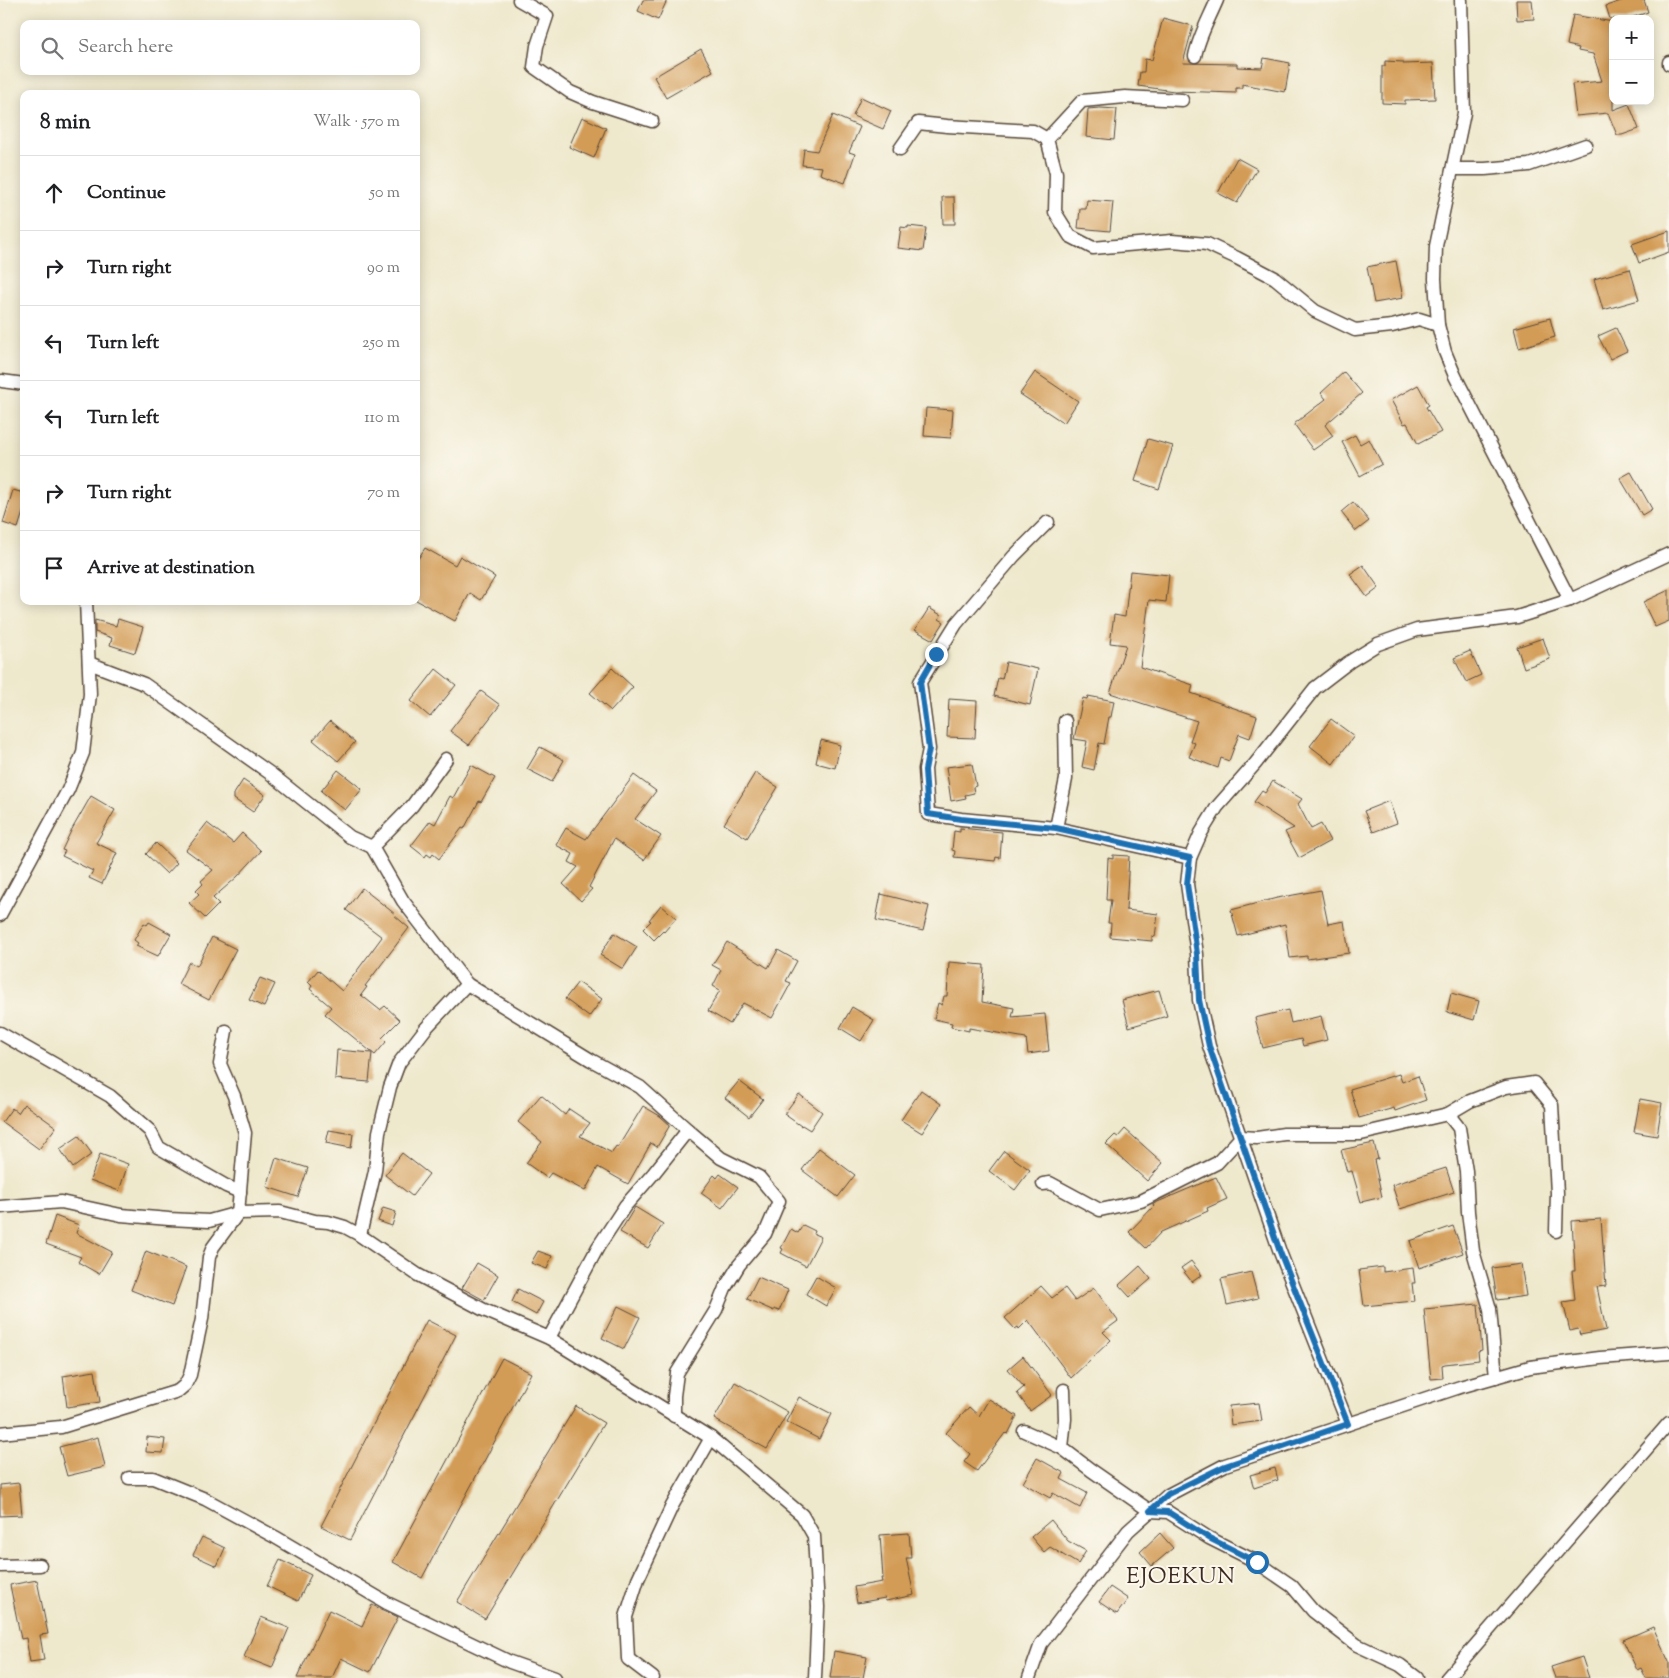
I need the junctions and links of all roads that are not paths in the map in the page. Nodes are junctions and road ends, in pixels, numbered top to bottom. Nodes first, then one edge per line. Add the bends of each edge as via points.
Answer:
1 (519, 0) edge
2 (1217, 0) edge
3 (1461, 0) edge
4 (1195, 56) dead end
5 (1182, 100) dead end
6 (652, 121) dead end
7 (1047, 139) junction
8 (1586, 145) dead end
9 (900, 149) dead end
10 (1453, 169) junction
11 (1438, 325) junction
12 (2, 381) dead end
13 (20, 383) edge
14 (1048, 522) dead end
15 (1669, 554) edge
16 (1570, 600) junction
17 (86, 605) edge
18 (88, 663) junction
19 (1066, 721) dead end
20 (446, 759) dead end
21 (1056, 828) junction
22 (372, 847) junction
23 (1190, 858) junction
24 (0, 915) edge
25 (467, 984) junction
26 (226, 1030) dead end
27 (0, 1033) edge
28 (1448, 1114) junction
29 (688, 1130) junction
30 (1241, 1137) junction
31 (1043, 1184) dead end
32 (240, 1192) junction
33 (0, 1207) edge
34 (238, 1213) junction
35 (1556, 1231) dead end
36 (360, 1235) junction
37 (549, 1338) junction
38 (1669, 1353) edge
39 (1496, 1377) junction
40 (1064, 1390) dead end
41 (674, 1416) junction
42 (1669, 1422) edge
43 (1348, 1424) junction
44 (1024, 1431) dead end
45 (0, 1432) edge
46 (711, 1438) junction
47 (1062, 1448) junction
48 (129, 1478) dead end
49 (1150, 1511) junction
50 (40, 1565) dead end
51 (0, 1566) edge
52 (555, 1678) edge
53 (653, 1678) edge
54 (815, 1678) edge
55 (1029, 1678) edge
56 (1417, 1678) edge
57 (1447, 1678) edge

1 - 6 street via 547,16 534,67 570,92
2 - 4 street via 1200,35
3 - 10 street via 1464,113
5 - 7 street via 1125,97 1082,101
7 - 9 street via 1032,131 918,123
7 - 11 street via 1056,173 1055,212 1070,236 1093,248 1172,241 1207,244 1275,278 1315,311 1355,330 1419,319
8 - 10 street via 1529,165 1486,170
10 - 11 street via 1436,246 1434,279
11 - 16 street via 1455,376
12 - 13 street
14 - 21 street via 956,624 920,682 929,749 925,770 928,814
15 - 16 street
16 - 23 street via 1517,617 1417,630 1378,644 1349,662 1315,688 1217,807 1200,833
17 - 18 street
18 - 22 street via 144,684 272,774 350,837
18 - 24 street via 90,694 83,753 68,790
19 - 21 street via 1066,779
20 - 22 street via 412,806
21 - 23 street
22 - 25 street via 403,902
23 - 30 street via 1187,884 1197,954 1199,1000 1209,1046
25 - 29 street via 640,1087
25 - 36 street via 399,1063 379,1132 375,1171
26 - 32 street via 220,1064 245,1134
27 - 32 street via 110,1096 150,1131 158,1147
28 - 30 street via 1361,1134
28 - 35 street via 1470,1101 1506,1087 1534,1083 1552,1105
28 - 39 street via 1459,1128 1474,1251 1490,1309
29 - 37 street via 625,1206 601,1242
29 - 41 street via 721,1158 759,1178 779,1201 765,1234 739,1264 716,1310 677,1373
30 - 31 street via 1217,1163 1141,1202 1100,1210 1050,1183
30 - 43 street via 1280,1252
32 - 34 street
33 - 34 street via 61,1202 121,1214 179,1220 209,1220
34 - 36 street via 280,1212 328,1222
34 - 45 street via 212,1247 202,1319 185,1385 178,1391 61,1427
36 - 37 street via 418,1275 484,1310
37 - 41 street
38 - 39 street via 1600,1358 1530,1368
39 - 43 street
40 - 47 street
41 - 46 street
42 - 57 street
43 - 49 street via 1225,1466 1168,1494
44 - 47 street
46 - 53 street via 672,1506 638,1579 626,1617 628,1659
46 - 54 street via 802,1515 814,1536 818,1606
47 - 49 street
48 - 52 street via 153,1478 205,1499 387,1603 510,1662
49 - 55 street via 1128,1531 1041,1644
49 - 56 street via 1168,1512 1209,1538 1257,1562 1292,1586 1313,1611 1357,1645 1400,1665
50 - 51 street

